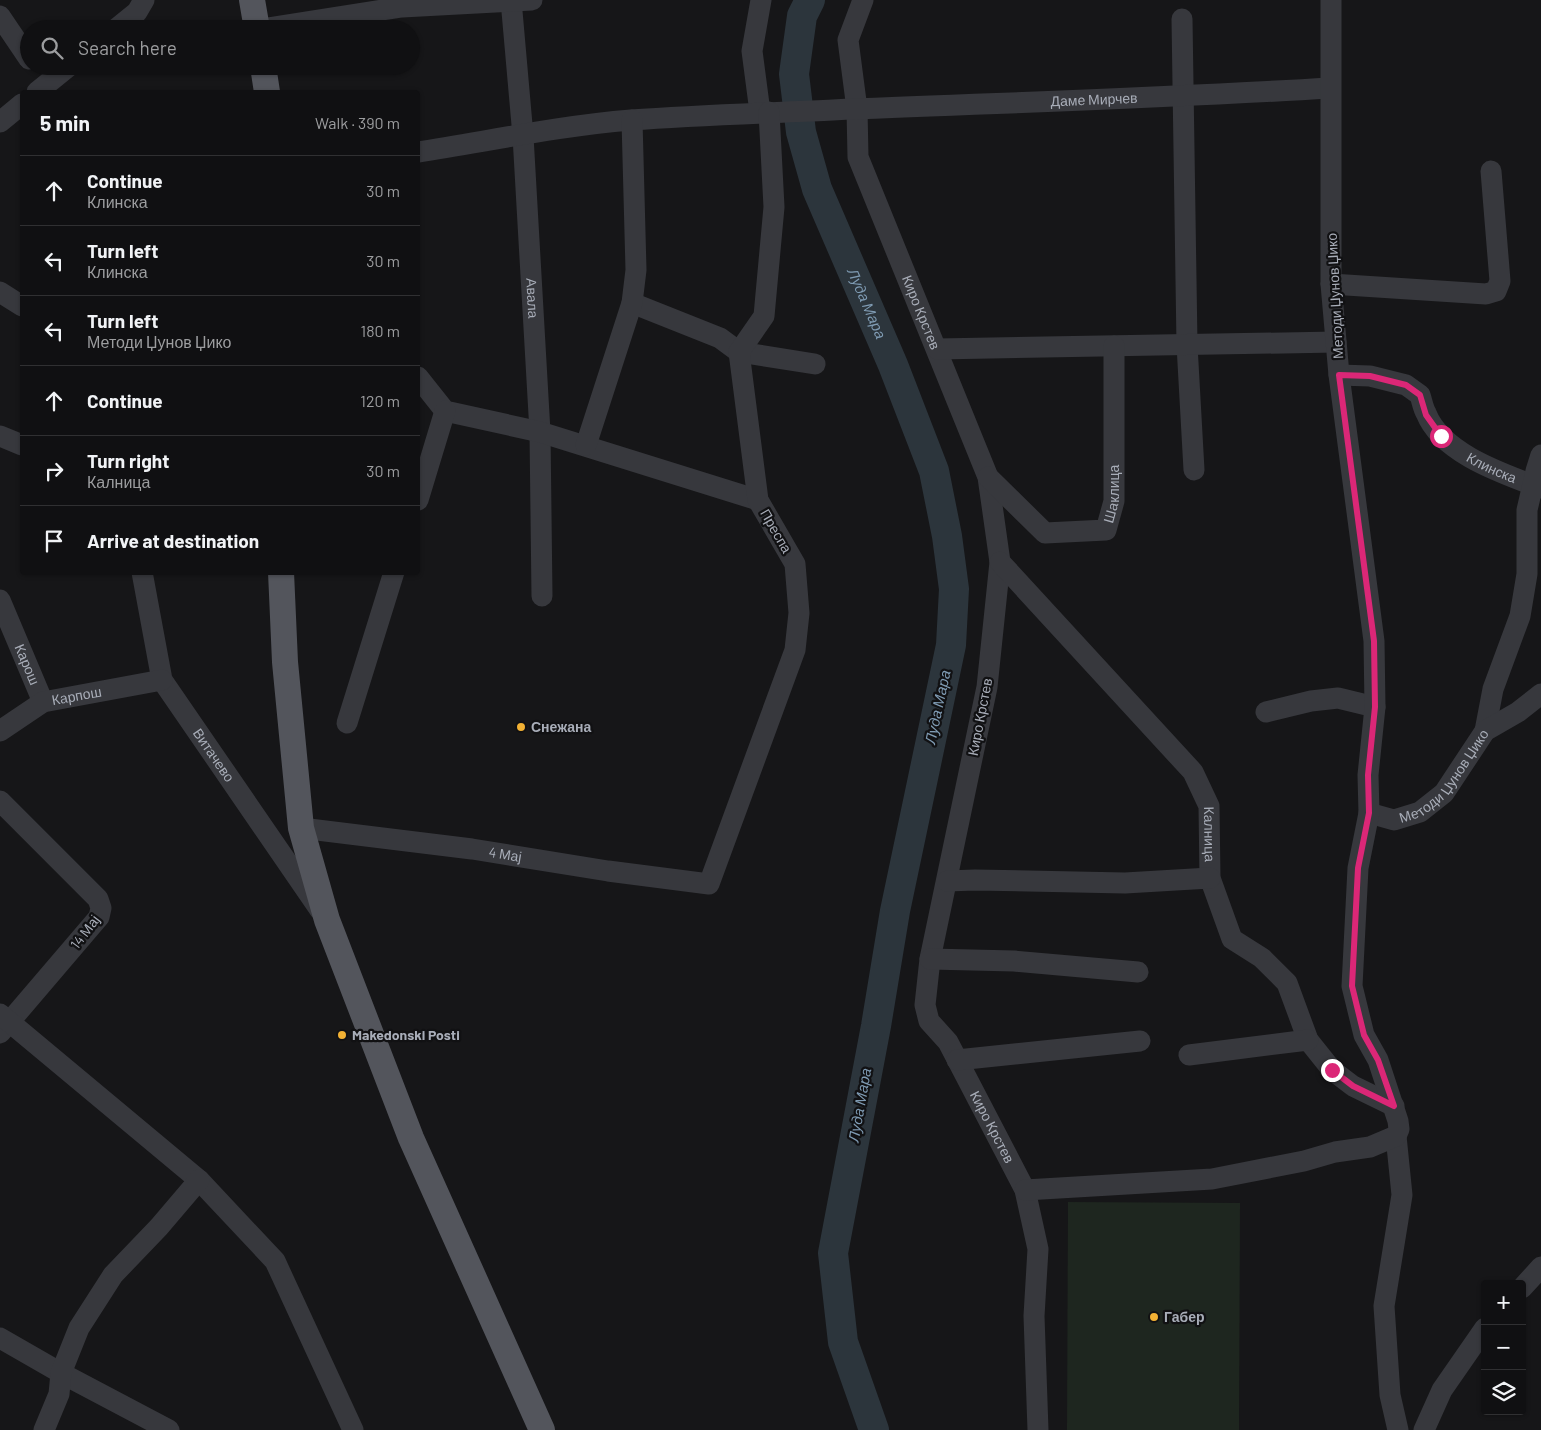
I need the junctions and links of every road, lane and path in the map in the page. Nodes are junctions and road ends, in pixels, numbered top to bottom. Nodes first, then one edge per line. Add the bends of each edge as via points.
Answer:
1 (144, 0) edge
2 (252, 0) edge
3 (532, 0) edge
4 (761, 0) edge
5 (863, 0) edge
6 (1331, 0) edge
7 (511, 1) edge
8 (0, 16) edge
9 (1182, 19) dead end
10 (127, 20) edge
11 (255, 20) edge
12 (316, 20) edge
13 (20, 46) edge
14 (37, 75) edge
15 (58, 75) edge
16 (264, 75) edge
17 (1330, 88) junction
18 (41, 89) edge
19 (267, 90) edge
20 (1183, 97) junction
21 (20, 106) edge
22 (857, 109) junction
23 (764, 112) junction
24 (632, 120) junction
25 (0, 122) edge
26 (523, 136) junction
27 (420, 152) edge
28 (1491, 171) dead end
29 (1331, 284) junction
30 (9, 292) edge
31 (632, 303) junction
32 (20, 304) edge
33 (1336, 342) junction
34 (1187, 345) junction
35 (1114, 346) junction
36 (937, 349) junction
37 (738, 352) junction
38 (815, 364) dead end
39 (1339, 375) junction
40 (420, 380) edge
41 (445, 411) junction
42 (540, 432) junction
43 (0, 436) edge
44 (20, 443) edge
45 (586, 446) junction
46 (1541, 455) edge
47 (1194, 470) dead end
48 (988, 477) junction
49 (1537, 487) edge
50 (420, 493) edge
51 (758, 500) junction
52 (1000, 562) junction
53 (143, 575) edge
54 (281, 575) edge
55 (393, 575) edge
56 (542, 596) dead end
57 (0, 600) edge
58 (162, 680) junction
59 (1541, 694) edge
60 (43, 702) junction
61 (1375, 707) junction
62 (1266, 712) dead end
63 (347, 723) dead end
64 (0, 731) edge
65 (1485, 731) junction
66 (0, 801) edge
67 (1369, 813) junction
68 (301, 828) junction
69 (1210, 878) junction
70 (947, 881) junction
71 (710, 884) joint
72 (327, 920) junction
73 (930, 959) junction
74 (1138, 972) dead end
75 (3, 1023) edge
76 (1308, 1040) junction
77 (1140, 1042) dead end
78 (1189, 1055) dead end
79 (957, 1060) junction
80 (1394, 1106) junction
81 (1396, 1136) junction
82 (199, 1180) junction
83 (1025, 1190) junction
84 (1541, 1267) edge
85 (1526, 1284) edge
86 (1481, 1334) edge
87 (0, 1338) edge
88 (62, 1373) junction
89 (44, 1430) edge
90 (169, 1430) edge
91 (353, 1430) edge
92 (542, 1430) edge
93 (1038, 1430) edge
94 (1398, 1430) edge
95 (1424, 1430) edge

1 - 10 street
2 - 11 main road
3 - 7 street
4 - 23 street via 752,51
5 - 22 street, Киро Крстев via 848,40
6 - 17 street, Методи Џунов Џико
7 - 12 street via 402,6
7 - 26 street, Авала
8 - 13 street
9 - 20 street
14 - 18 street
15 - 18 street
16 - 19 main road
17 - 20 street, Даме Мирчев
17 - 29 street, Методи Џунов Џико
20 - 22 street, Даме Мирчев
20 - 34 street
21 - 25 street
22 - 23 street, Даме Мирчев
22 - 36 street, Киро Крстев via 858,157
23 - 24 street, Даме Мирчев
23 - 37 street via 774,207 764,316
24 - 26 street, Даме Мирчев via 554,128
24 - 31 street via 636,270
26 - 27 street, Даме Мирчев
26 - 42 street, Авала
28 - 29 street via 1500,281 1496,291 1486,294
29 - 33 street, Методи Џунов Џико
30 - 32 street
31 - 37 street via 720,338
31 - 45 street
33 - 34 street
33 - 39 street, Методи Џунов Џико
34 - 35 street
34 - 47 street
35 - 36 street
35 - 48 street, Шаклица via 1114,501 1106,530 1045,533
36 - 48 street, Киро Крстев
37 - 38 street
37 - 51 street, Преспа
39 - 49 street, Клинска via 1370,376 1406,385 1420,395 1426,415 1441,436 1477,463
39 - 61 street, Методи Џунов Џико via 1374,641
40 - 41 street
41 - 42 street
41 - 50 street
42 - 45 street
42 - 56 street, Авала
43 - 44 street
45 - 51 street
46 - 49 street, Клинска
48 - 52 street, Киро Крстев
49 - 65 street via 1527,510 1526,574 1520,616 1493,689
51 - 71 street, Преспа via 795,564 799,613 795,650
52 - 69 street, Калница via 1193,772 1209,806
52 - 70 street, Киро Крстев via 987,687
53 - 58 street, Витачево
54 - 68 main road via 285,662
55 - 63 street
57 - 60 street, Карош
58 - 60 street, Карпош
58 - 72 street, Витачево
59 - 65 street, Методи Џунов Џико
60 - 64 street, Карпош
61 - 62 street via 1338,698
61 - 67 street, Методи Џунов Џико via 1368,775
65 - 67 street, Методи Џунов Џико via 1444,793 1420,812 1394,820
66 - 75 street, 14 Мај via 98,899 101,908 99,917
67 - 80 street via 1358,868 1352,986 1364,1035 1378,1060
68 - 71 street, 4 Мај
68 - 72 main road
69 - 70 street via 1125,883
69 - 76 street, Калница via 1232,940 1262,958 1287,982
70 - 73 street, Киро Крстев
72 - 92 main road via 411,1138
73 - 74 street via 1014,961
73 - 79 street, Киро Крстев via 924,1005 929,1021 948,1042
75 - 82 street
76 - 78 street
76 - 80 street, Калница via 1332,1070 1353,1086
77 - 79 street
79 - 83 street, Киро Крстев
80 - 81 street via 1399,1129
81 - 83 street via 1370,1147 1212,1179
81 - 94 street via 1402,1195 1384,1306 1390,1395
82 - 88 street via 113,1275 79,1328
82 - 91 street via 275,1261
83 - 93 street, Киро Крстев via 1038,1249 1034,1316
84 - 85 street
86 - 95 street via 1442,1390
87 - 88 street
88 - 89 street via 59,1394
88 - 90 street

